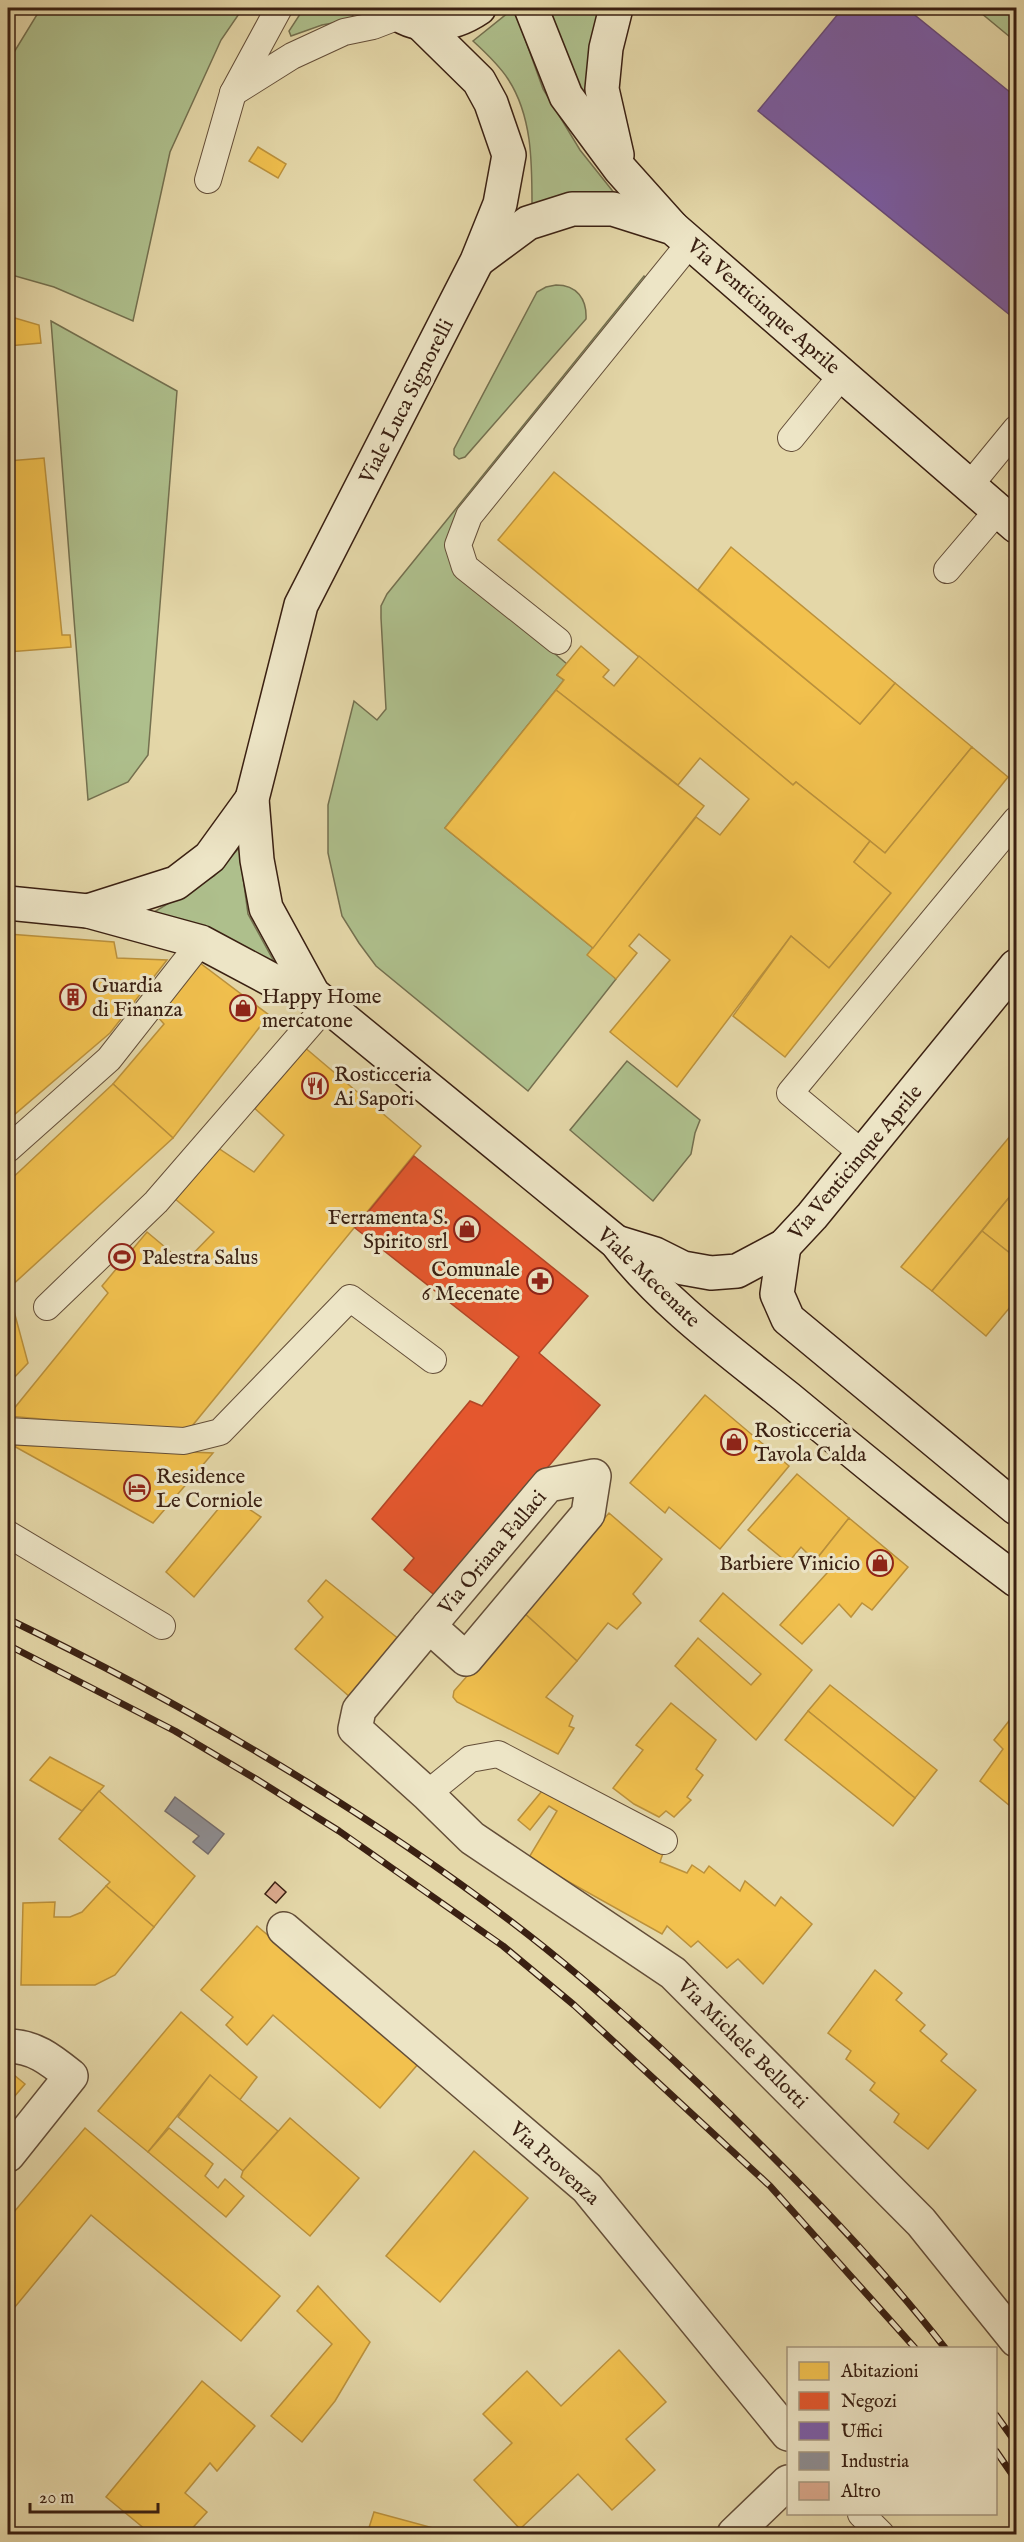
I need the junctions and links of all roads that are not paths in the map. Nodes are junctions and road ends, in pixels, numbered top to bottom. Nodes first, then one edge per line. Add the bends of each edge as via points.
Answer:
1 (279, 8) edge
2 (479, 8) edge
3 (531, 8) edge
4 (616, 8) edge
5 (404, 16) edge
6 (233, 93) junction
7 (620, 169) junction
8 (208, 180) dead end
9 (682, 235) junction
10 (477, 261) junction
11 (843, 374) junction
12 (1017, 429) edge
13 (790, 438) dead end
14 (970, 485) junction
15 (1007, 518) edge
16 (947, 570) dead end
17 (558, 641) dead end
18 (252, 799) junction
19 (1017, 820) edge
20 (8, 903) edge
21 (88, 911) junction
22 (201, 942) junction
23 (1017, 966) edge
24 (319, 1000) junction
25 (8, 1149) edge
26 (863, 1154) junction
27 (616, 1242) junction
28 (784, 1246) junction
29 (47, 1307) dead end
30 (433, 1360) dead end
31 (8, 1431) edge
32 (1017, 1508) edge
33 (8, 1534) edge
34 (1017, 1580) edge
35 (162, 1626) dead end
36 (429, 1626) junction
37 (427, 1794) junction
38 (664, 1841) dead end
39 (284, 1929) dead end
40 (8, 2046) edge
41 (8, 2155) edge
42 (1017, 2340) edge
43 (787, 2432) edge
44 (787, 2484) edge
45 (862, 2515) edge
46 (734, 2535) edge
47 (881, 2535) edge

1 - 6 lane
2 - 5 main road via 453,21
3 - 7 main road via 566,96
4 - 7 main road via 606,48 602,89
5 - 6 lane via 344,32 303,51
5 - 10 main road, Viale Luca Signorelli via 479,81 491,103 508,155 500,204
6 - 8 lane
7 - 9 main road
9 - 10 main road, Via Venticinque Aprile via 613,209 572,209 528,223
9 - 11 main road, Via Venticinque Aprile
9 - 17 lane via 469,516 458,545 465,567
10 - 18 main road, Viale Luca Signorelli via 301,605
11 - 13 lane
11 - 14 main road, Via Venticinque Aprile
12 - 14 lane
14 - 15 main road, Via Venticinque Aprile
15 - 16 lane
18 - 21 main road, Viale Luca Signorelli via 210,857 176,883
18 - 24 main road, Viale Luca Signorelli via 266,908
19 - 26 lane via 790,1093
20 - 21 main road
21 - 22 main road
22 - 24 main road
22 - 25 lane via 109,1059
23 - 26 main road, Via Venticinque Aprile
24 - 27 main road, Viale Mecenate
24 - 29 lane via 156,1202
26 - 28 main road, Via Venticinque Aprile
27 - 28 main road, Via Venticinque Aprile via 683,1268 711,1273 737,1271
27 - 34 main road, Viale Mecenate via 640,1272 711,1336 963,1541
28 - 32 main road via 777,1294 788,1319
30 - 31 lane via 350,1298 220,1432 184,1441
33 - 35 lane
36 - 36 main road, Via Oriana Fallaci via 548,1485 594,1476 588,1514 466,1659
36 - 37 main road, Via Michele Bellotti via 359,1710 355,1729
37 - 38 lane via 470,1759 498,1754
37 - 42 main road, Via Michele Bellotti via 471,1838 673,1974 921,2222
39 - 43 main road, Via Provenza via 587,2188
40 - 41 main road via 23,2046 46,2056 71,2076
44 - 46 main road
45 - 47 lane

